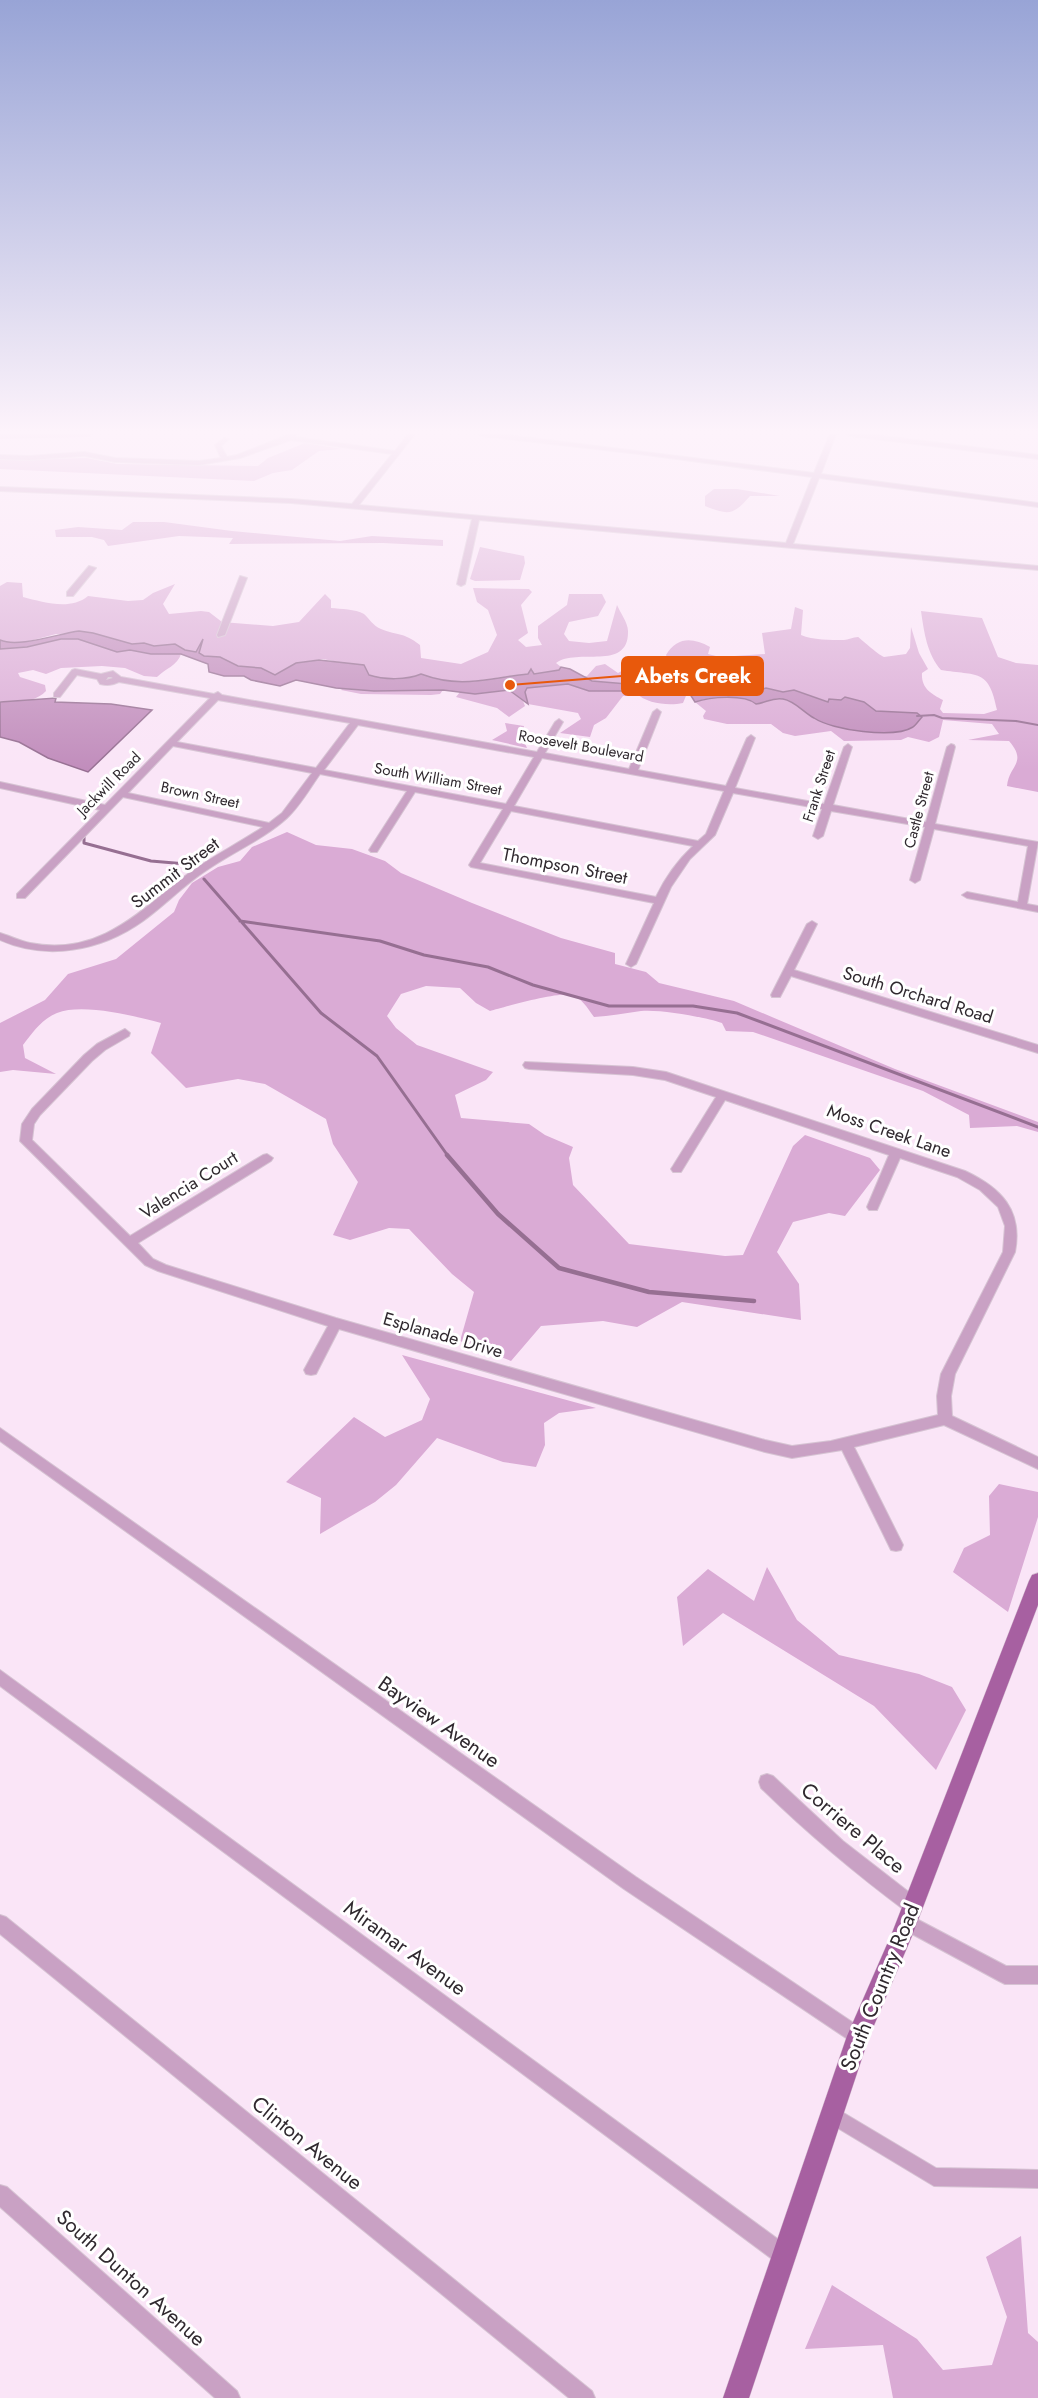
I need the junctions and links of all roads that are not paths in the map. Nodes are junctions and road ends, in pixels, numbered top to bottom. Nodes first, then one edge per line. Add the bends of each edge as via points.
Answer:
1 (470, 546) edge
2 (799, 546) edge
3 (92, 568) dead end
4 (1038, 568) edge
5 (243, 578) dead end
6 (462, 584) dead end
7 (70, 594) dead end
8 (221, 635) dead end
9 (57, 695) dead end
10 (218, 695) junction
11 (657, 712) dead end
12 (356, 721) junction
13 (559, 722) dead end
14 (752, 738) dead end
15 (170, 743) junction
16 (848, 747) dead end
17 (951, 747) dead end
18 (540, 754) junction
19 (633, 771) junction
20 (318, 772) junction
21 (0, 785) edge
22 (729, 789) junction
23 (412, 790) junction
24 (121, 794) junction
25 (507, 807) junction
26 (828, 807) junction
27 (105, 808) junction
28 (272, 826) junction
29 (931, 826) junction
30 (818, 836) dead end
31 (700, 844) junction
32 (1035, 845) edge
33 (374, 850) dead end
34 (915, 880) dead end
35 (967, 895) dead end
36 (21, 896) dead end
37 (660, 901) junction
38 (1022, 906) junction
39 (1038, 909) edge
40 (812, 924) dead end
41 (0, 936) edge
42 (632, 964) dead end
43 (789, 972) junction
44 (776, 995) dead end
45 (125, 1033) dead end
46 (1038, 1049) edge
47 (529, 1065) dead end
48 (723, 1094) junction
49 (896, 1153) junction
50 (267, 1158) dead end
51 (677, 1169) dead end
52 (873, 1207) dead end
53 (130, 1242) junction
54 (336, 1323) junction
55 (311, 1370) dead end
56 (945, 1419) junction
57 (0, 1434) edge
58 (846, 1444) junction
59 (1038, 1464) edge
60 (896, 1545) dead end
61 (1038, 1581) edge
62 (0, 1677) edge
63 (767, 1782) dead end
64 (910, 1914) junction
65 (0, 1923) edge
66 (1038, 1976) edge
67 (858, 2036) junction
68 (832, 2115) junction
69 (1038, 2179) edge
70 (0, 2194) edge
71 (783, 2255) junction
72 (230, 2398) edge
73 (585, 2398) edge
74 (736, 2398) edge

1 - 6 street
2 - 4 street
3 - 7 street
5 - 8 street
9 - 10 street, Roosevelt Boulevard via 75,672 102,677 113,674 118,679
10 - 12 street, Roosevelt Boulevard
10 - 15 street, Jackwill Road
11 - 19 street
12 - 18 street, Roosevelt Boulevard
12 - 20 street, Summit Street
13 - 18 street
14 - 22 street
15 - 20 street, South William Street
15 - 24 street, Jackwill Road
16 - 26 street, Frank Street
17 - 29 street, Castle Street
18 - 19 street, Roosevelt Boulevard
18 - 25 street
19 - 22 street, Roosevelt Boulevard
20 - 23 street, South William Street
20 - 28 street, Summit Street
21 - 27 street
22 - 26 street, Roosevelt Boulevard
22 - 31 street via 710,835
23 - 25 street, South William Street
23 - 33 street
24 - 27 street, Jackwill Road
24 - 28 street, Brown Street
25 - 31 street, South William Street
25 - 37 street, Thompson Street via 474,865
26 - 29 street, Roosevelt Boulevard
26 - 30 street, Frank Street
27 - 36 street, Jackwill Road
28 - 41 street, Summit Street via 202,868 135,924 104,940 75,947 29,948
29 - 32 street, Roosevelt Boulevard
29 - 34 street, Castle Street
31 - 37 street via 676,871
32 - 38 street
35 - 38 street
37 - 42 street
38 - 39 street
40 - 43 street
43 - 44 street
43 - 46 street, South Orchard Road
45 - 53 street, Esplanade Drive via 88,1058 36,1113 28,1124 26,1141
47 - 48 street, Moss Creek Lane via 652,1073
48 - 49 street, Moss Creek Lane
48 - 51 street
49 - 52 street
49 - 56 street, Moss Creek Lane via 974,1180 999,1201 1013,1226 1009,1252 948,1374
50 - 53 street, Valencia Court
53 - 54 street, Esplanade Drive via 149,1262 162,1268
54 - 55 street
54 - 58 street, Esplanade Drive via 765,1446 792,1452
56 - 58 street, Esplanade Drive
56 - 59 street
57 - 67 street, Bayview Avenue via 630,1883
58 - 60 street
61 - 64 main road, South Country Road
62 - 71 street, Miramar Avenue
63 - 64 street, Corriere Place
64 - 66 street, Corriere Place via 1005,1975
64 - 67 main road, South Country Road
65 - 73 street, Clinton Avenue
67 - 68 main road, South Country Road
68 - 69 street via 934,2177
68 - 71 main road, South Country Road
70 - 72 street, South Dunton Avenue
71 - 74 main road, South Country Road

